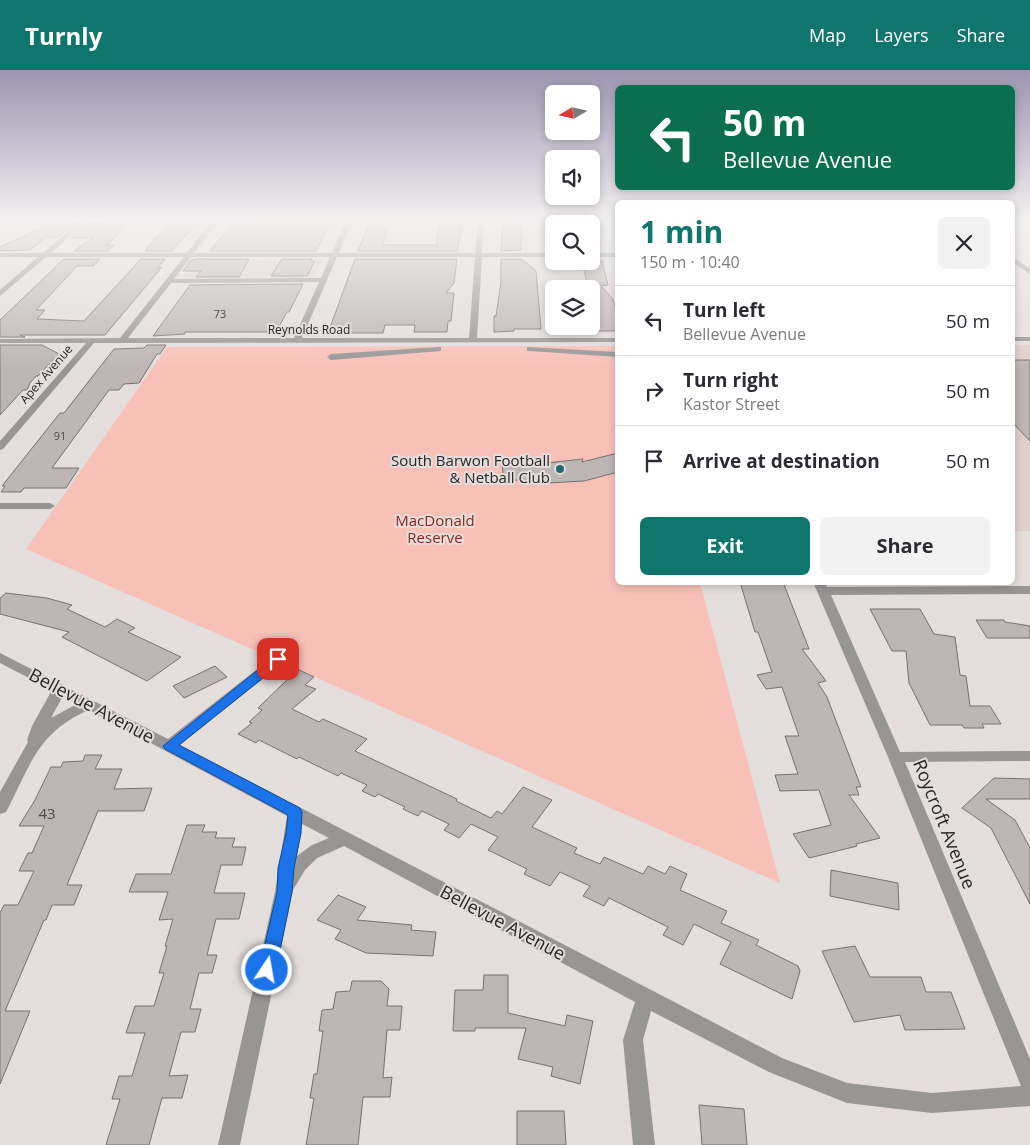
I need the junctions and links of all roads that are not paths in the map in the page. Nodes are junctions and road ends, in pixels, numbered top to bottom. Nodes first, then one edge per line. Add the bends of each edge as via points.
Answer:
1 (28, 269) edge
2 (177, 269) edge
3 (328, 269) edge
4 (479, 269) edge
5 (323, 280) junction
6 (168, 281) junction
7 (0, 294) edge
8 (1015, 339) edge
9 (1030, 339) edge
10 (473, 340) junction
11 (590, 340) junction
12 (615, 340) edge
13 (0, 341) edge
14 (92, 341) junction
15 (122, 341) junction
16 (297, 341) junction
17 (368, 341) junction
18 (591, 352) junction
19 (366, 354) junction
20 (615, 355) edge
21 (332, 357) dead end
22 (0, 447) edge
23 (0, 506) edge
24 (50, 506) dead end
25 (821, 587) edge
26 (1030, 590) edge
27 (0, 657) edge
28 (278, 659) dead end
29 (60, 688) junction
30 (90, 704) junction
31 (170, 746) junction
32 (31, 750) junction
33 (1030, 756) edge
34 (895, 757) junction
35 (0, 808) edge
36 (295, 812) junction
37 (347, 839) junction
38 (284, 892) junction
39 (646, 997) junction
40 (1030, 1083) edge
41 (1030, 1096) edge
42 (229, 1145) edge
43 (644, 1145) edge

1 - 7 street
2 - 6 street
3 - 5 street
4 - 10 street
5 - 6 street
5 - 16 street
6 - 15 street
8 - 9 street
10 - 11 street, Reynolds Road
10 - 17 street, Reynolds Road
11 - 12 street, Reynolds Road
11 - 18 street
13 - 14 street, Reynolds Road
14 - 15 street, Reynolds Road
14 - 22 street, Apex Avenue
15 - 16 street, Reynolds Road
16 - 17 street, Reynolds Road
17 - 19 street
18 - 19 street via 424,349
18 - 20 street
19 - 21 street
23 - 24 street
25 - 26 street
25 - 34 street, Roycroft Avenue
27 - 29 street, Bellevue Avenue
28 - 31 street
29 - 30 street, Bellevue Avenue
29 - 32 street via 39,726
30 - 31 street, Bellevue Avenue
30 - 32 street via 49,727
31 - 36 street, Bellevue Avenue
32 - 35 street
33 - 34 street
34 - 40 street, Roycroft Avenue
36 - 37 street, Bellevue Avenue
36 - 38 street
37 - 38 street via 318,848 299,863
37 - 39 street, Bellevue Avenue
38 - 42 street
39 - 41 street, Bellevue Avenue via 776,1065 847,1093 932,1103
39 - 43 street via 633,1040

